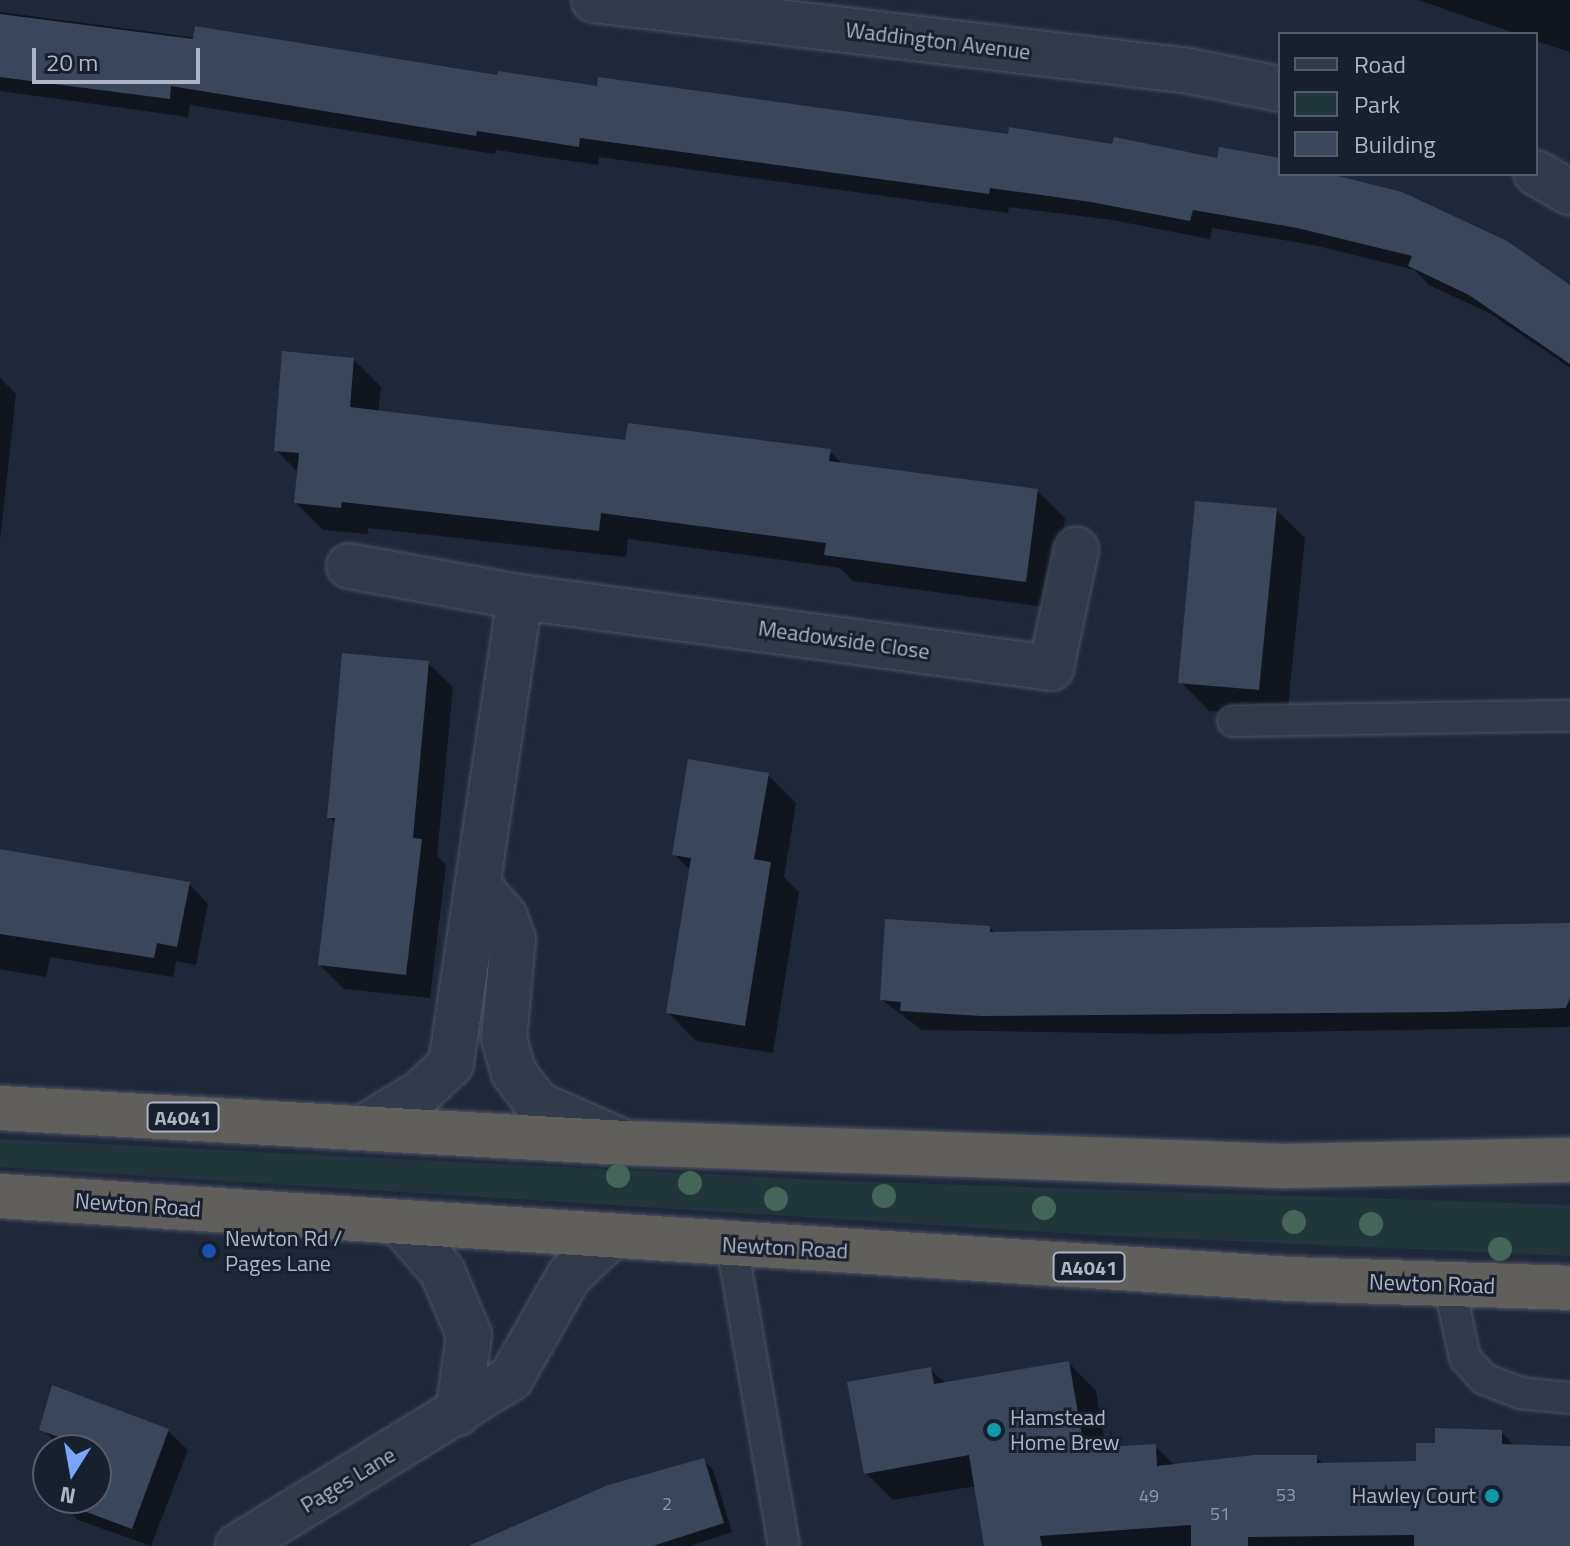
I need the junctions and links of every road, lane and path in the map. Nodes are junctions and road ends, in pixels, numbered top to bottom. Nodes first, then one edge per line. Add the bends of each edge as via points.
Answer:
1 (594, 0) edge
2 (1278, 89) edge
3 (1538, 174) edge
4 (1570, 193) edge
5 (1076, 550) dead end
6 (349, 566) dead end
7 (520, 597) junction
8 (1570, 716) edge
9 (1233, 721) dead end
10 (479, 887) junction
11 (0, 1108) edge
12 (366, 1126) junction
13 (626, 1143) junction
14 (1570, 1160) edge
15 (0, 1196) edge
16 (401, 1224) junction
17 (609, 1238) junction
18 (732, 1245) junction
19 (1449, 1284) junction
20 (1570, 1288) edge
21 (1570, 1398) edge
22 (458, 1413) junction
23 (238, 1546) edge
24 (784, 1546) edge

1 - 2 street, Waddington Avenue via 1189,71
3 - 4 street
5 - 7 street, Meadowside Close via 1051,668
6 - 7 street, Meadowside Close
7 - 10 street
8 - 9 lane
10 - 12 street via 469,924 451,1064 420,1093
10 - 13 street via 505,917 513,939 504,1039 514,1073 537,1104
11 - 12 highway, A4041
12 - 13 highway, A4041
13 - 14 highway, A4041 via 1284,1166
15 - 16 highway, Newton Road / A4041
16 - 17 highway, Newton Road / A4041
16 - 22 street via 442,1271 469,1335
17 - 18 highway, Newton Road / A4041
17 - 22 street, Pages Lane via 569,1276 511,1378
18 - 19 highway, Newton Road / A4041
18 - 24 lane
19 - 20 highway, Newton Road / A4041
19 - 21 lane via 1465,1358 1484,1379 1520,1393
22 - 23 street, Pages Lane

